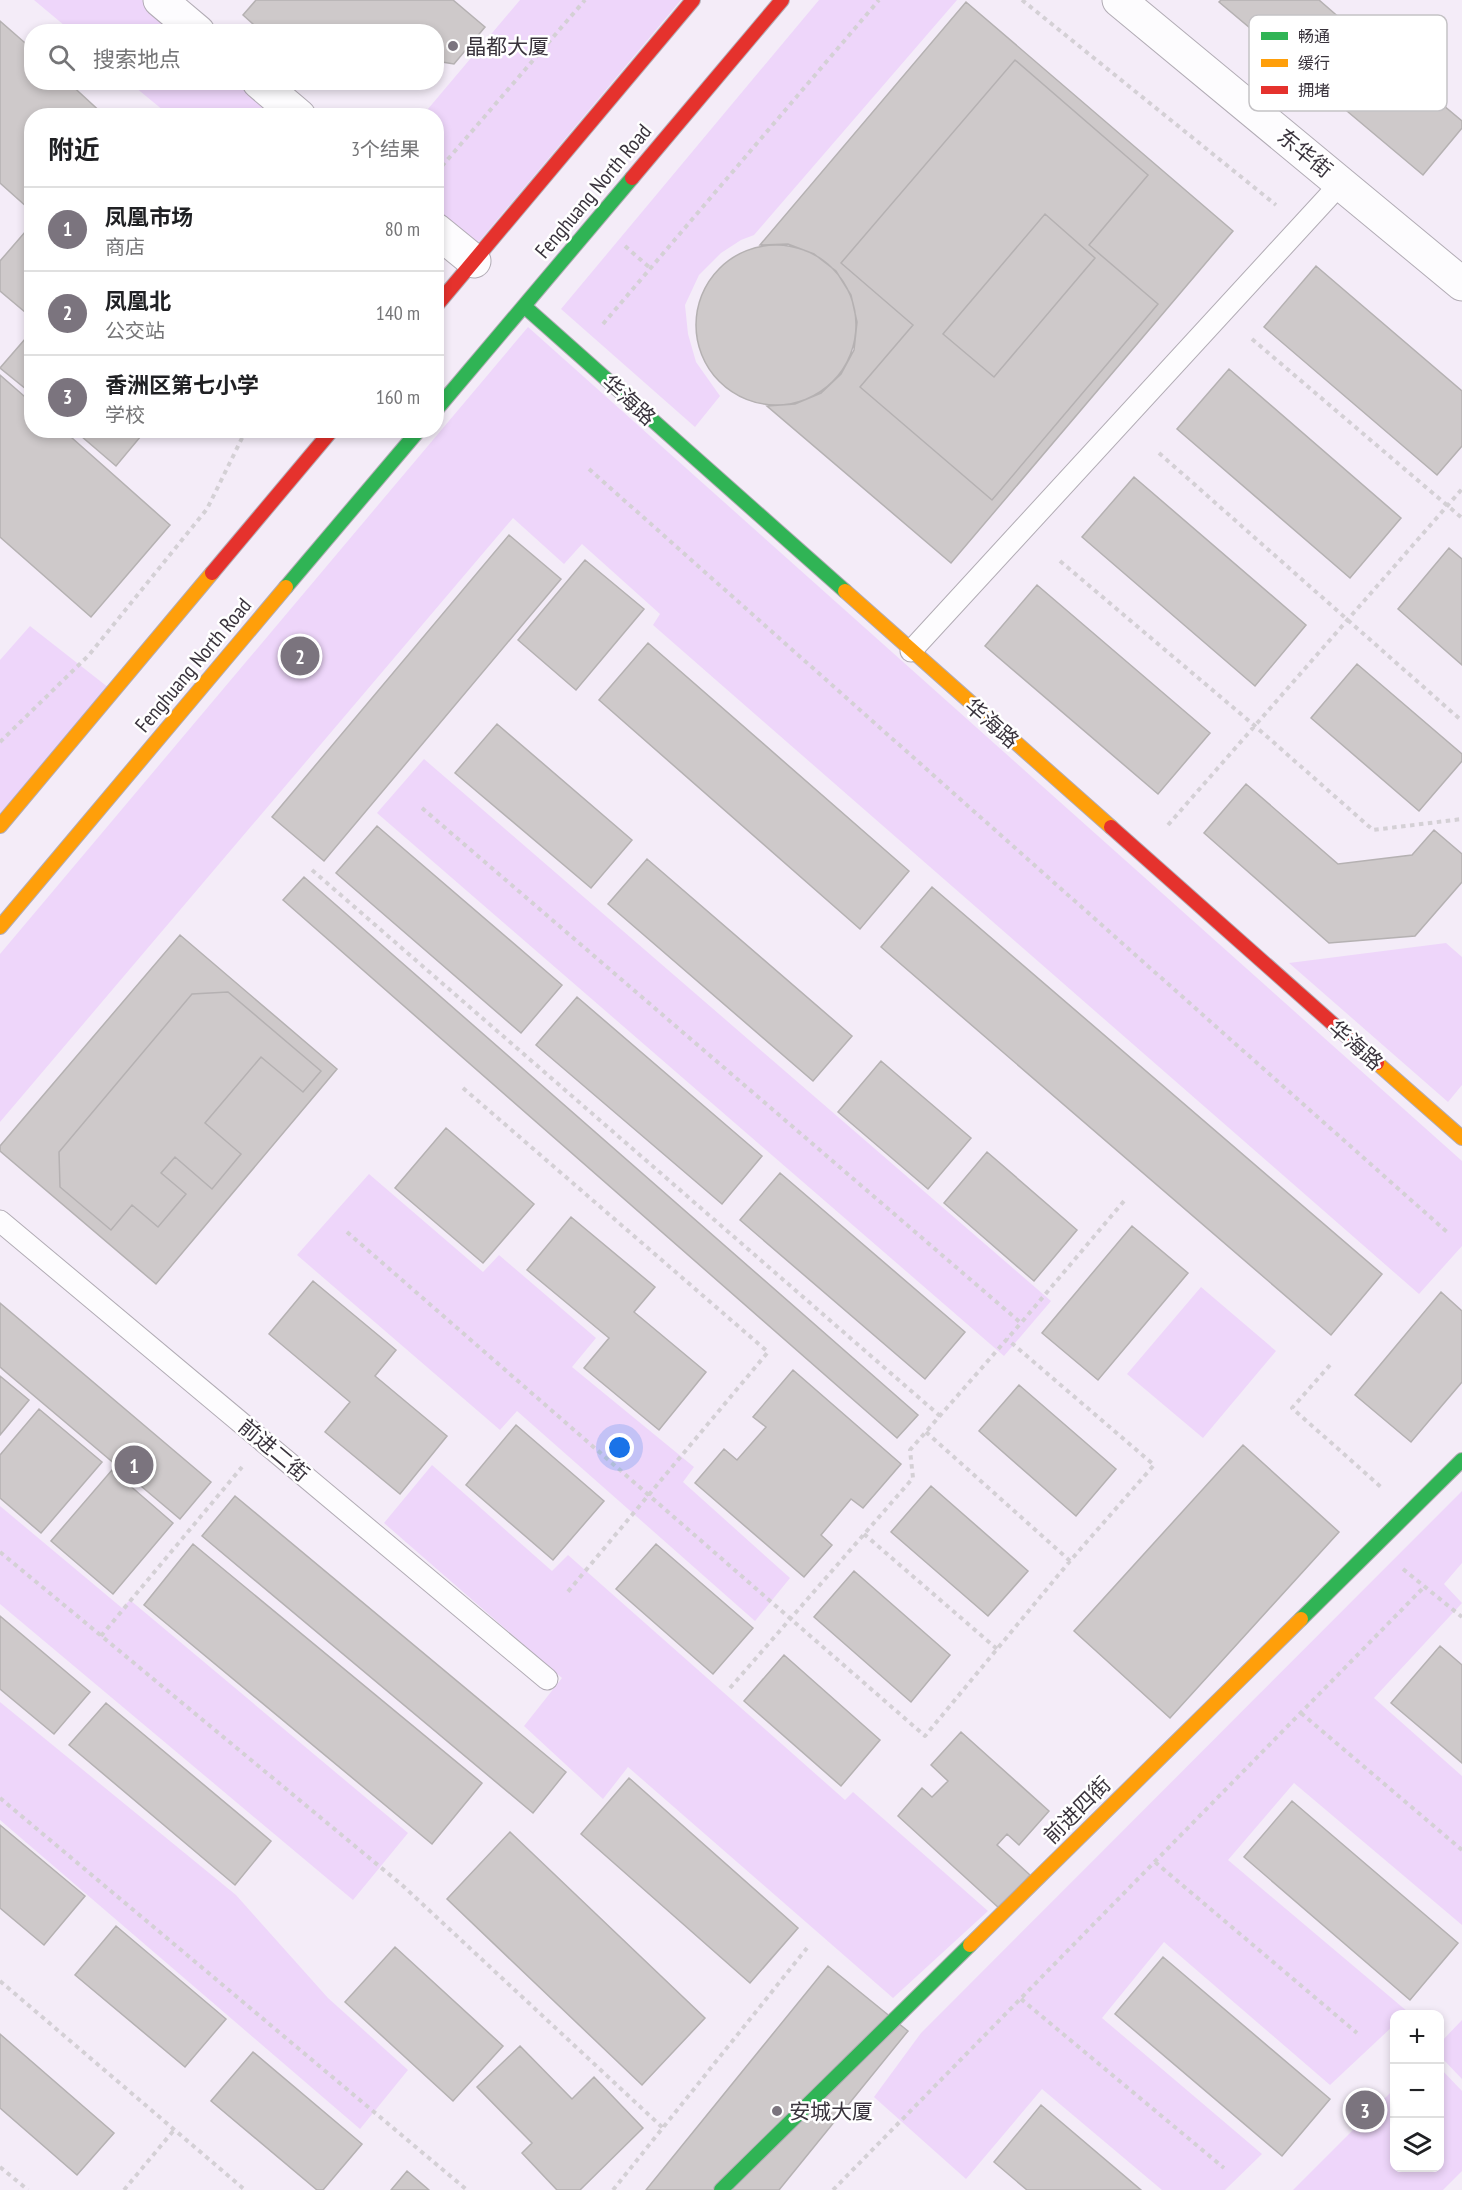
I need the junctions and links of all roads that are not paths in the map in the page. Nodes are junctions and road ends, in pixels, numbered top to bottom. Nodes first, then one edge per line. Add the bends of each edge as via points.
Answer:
1 (160, 0) edge
2 (693, 0) edge
3 (782, 0) edge
4 (1119, 0) edge
5 (188, 24) edge
6 (268, 90) edge
7 (1249, 107) edge
8 (290, 108) edge
9 (1254, 111) edge
10 (1341, 183) junction
11 (444, 237) edge
12 (474, 261) junction
13 (1462, 284) edge
14 (444, 297) edge
15 (524, 306) junction
16 (444, 401) edge
17 (325, 438) edge
18 (412, 438) edge
19 (911, 651) junction
20 (0, 826) edge
21 (0, 927) edge
22 (1459, 1129) edge
23 (0, 1221) edge
24 (1462, 1460) edge
25 (547, 1678) dead end
26 (722, 2190) edge

1 - 5 street
2 - 12 street
3 - 15 street, Fenghuang North Road
4 - 7 street, 东华街
6 - 8 street
9 - 10 street, 东华街
10 - 13 street, 东华街
10 - 19 lane
11 - 12 street
12 - 14 street
15 - 16 street, Fenghuang North Road
15 - 19 street, 华海路
17 - 20 street
18 - 21 street, Fenghuang North Road
19 - 22 street, 华海路
23 - 25 lane, 前进二街
24 - 26 street, 前进四街

